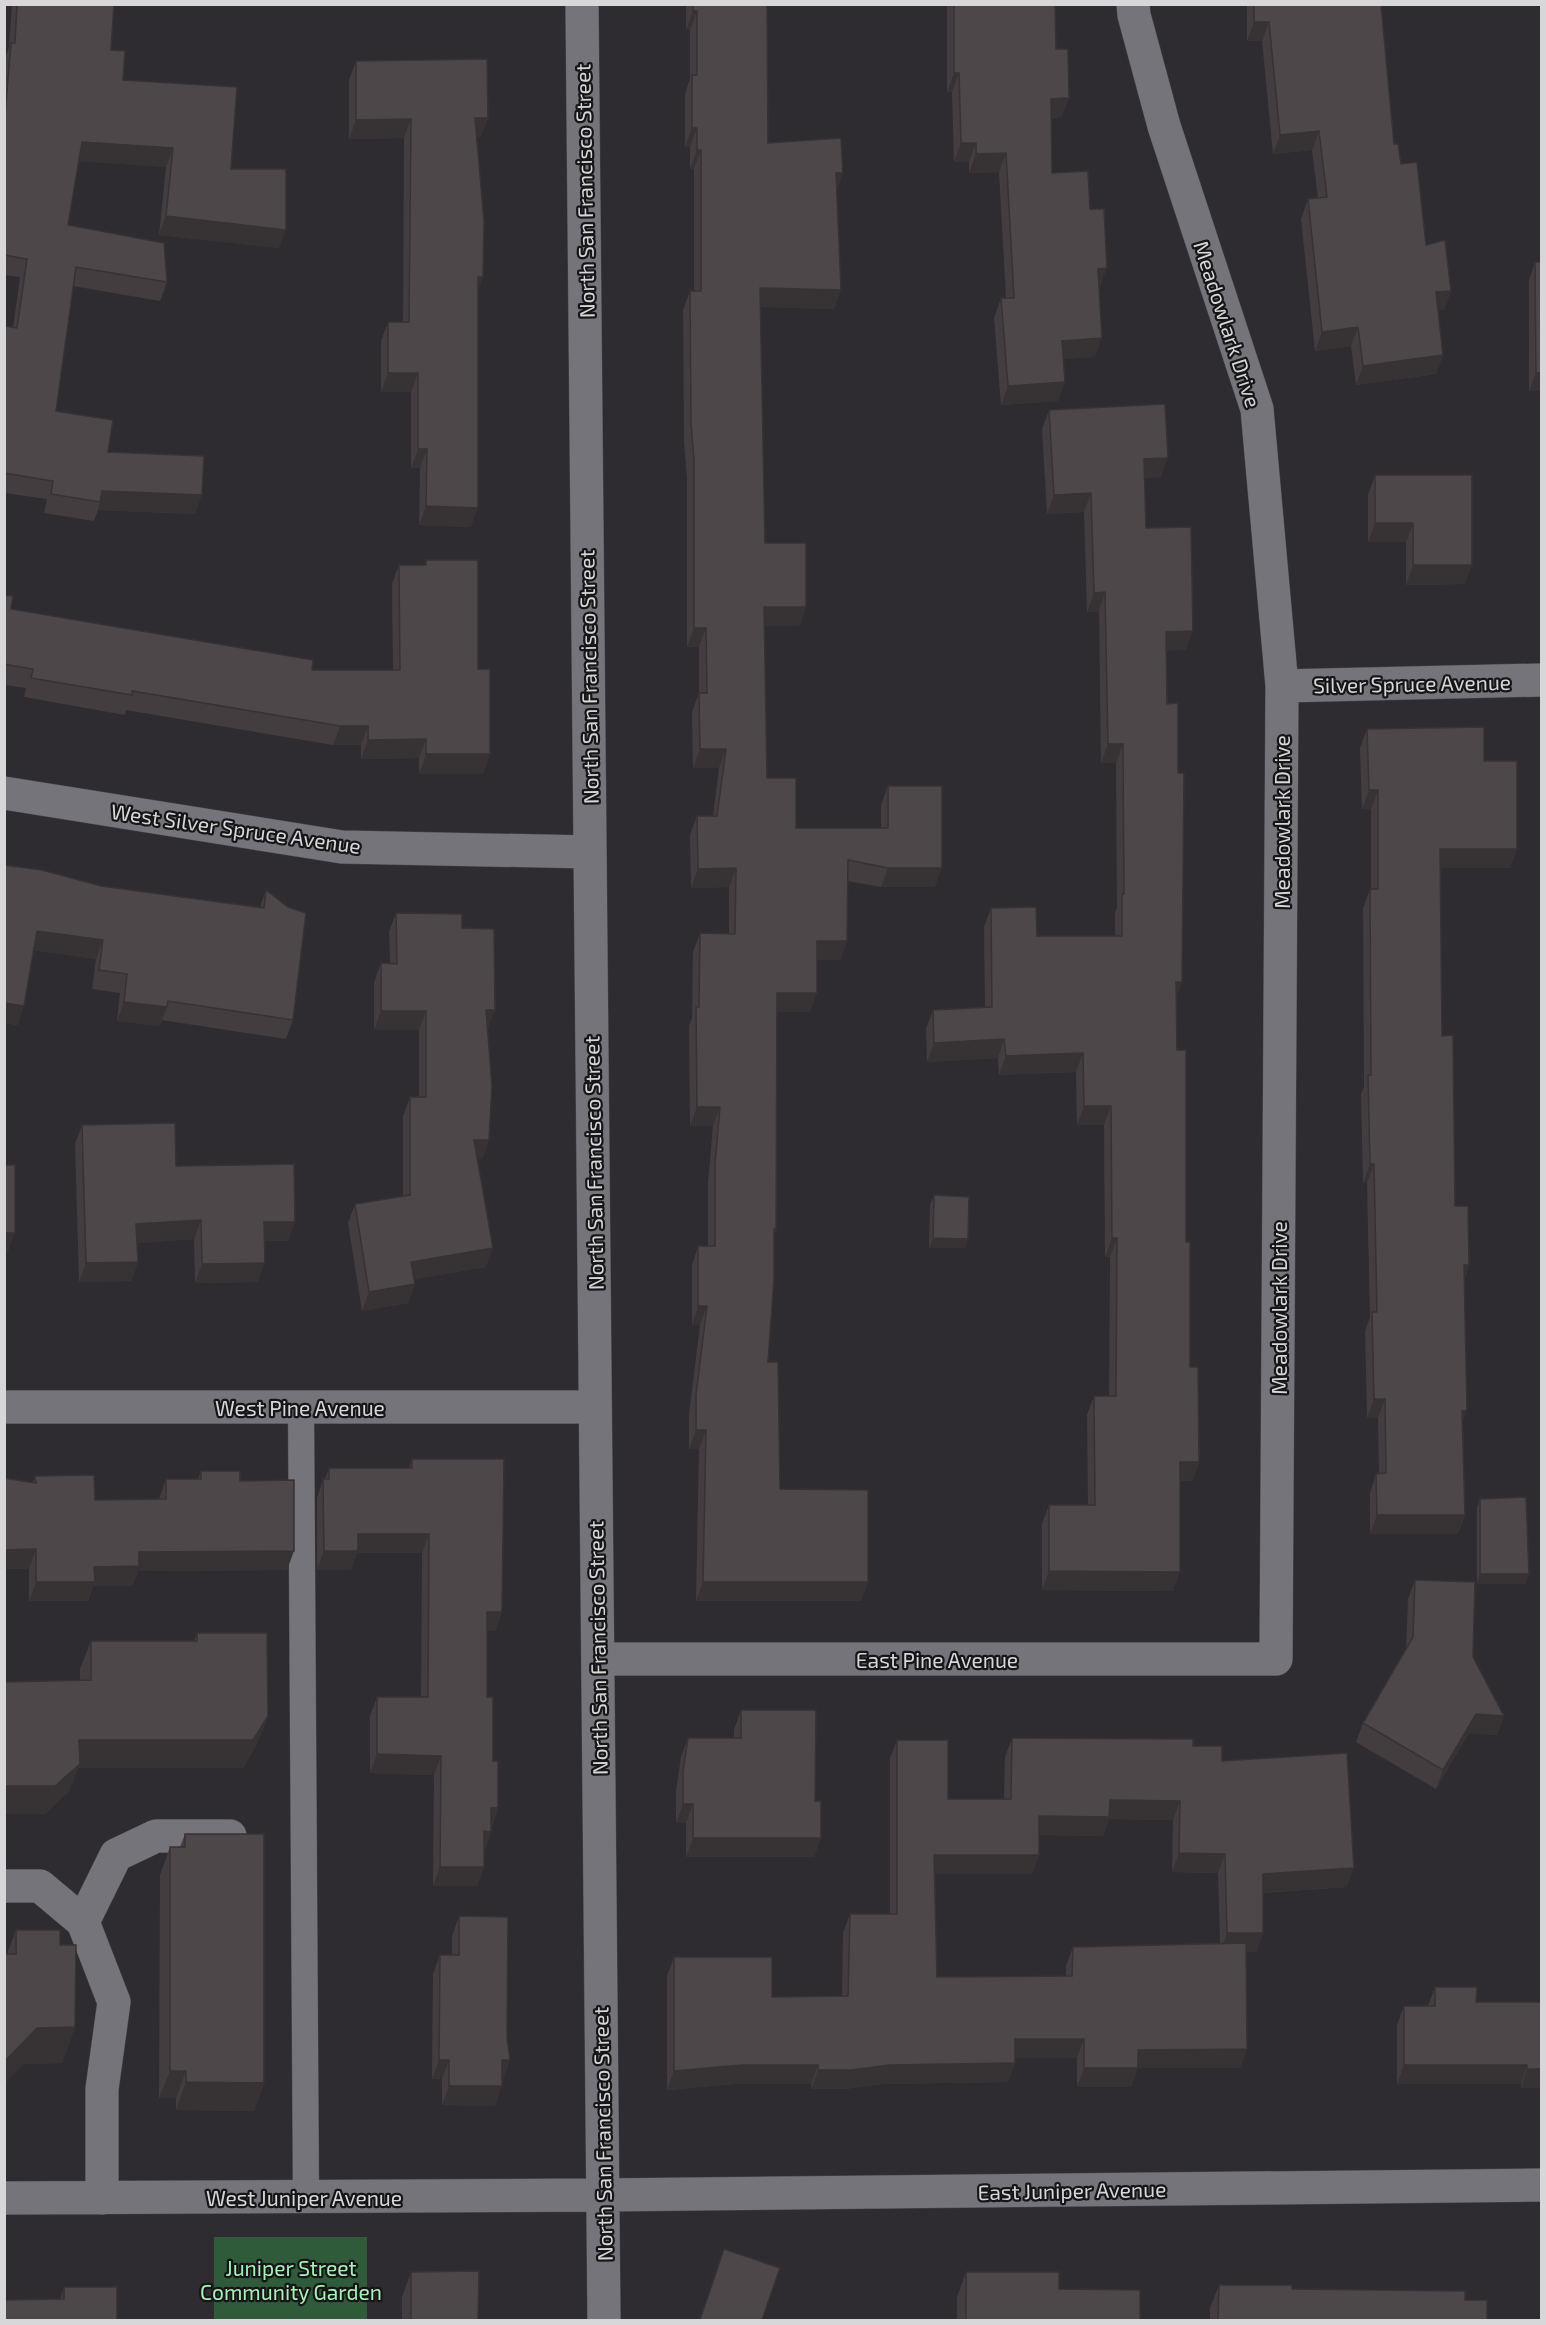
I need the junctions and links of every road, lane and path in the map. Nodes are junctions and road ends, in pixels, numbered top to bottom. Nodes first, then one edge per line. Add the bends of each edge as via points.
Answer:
1 (582, 4) edge
2 (1133, 4) edge
3 (1542, 680) edge
4 (1282, 686) junction
5 (15, 795) edge
6 (590, 852) junction
7 (4, 1407) edge
8 (301, 1407) junction
9 (595, 1407) junction
10 (598, 1659) junction
11 (1276, 1659) joint
12 (230, 1836) edge
13 (4, 1886) edge
14 (83, 1922) junction
15 (1542, 2185) edge
16 (603, 2195) junction
17 (306, 2197) junction
18 (4, 2198) edge
19 (102, 2198) junction
20 (604, 2320) edge

1 - 6 street, North San Francisco Street
2 - 4 street, Meadowlark Drive via 1164,126 1257,409
3 - 4 street, Silver Spruce Avenue
4 - 11 street, Meadowlark Drive
5 - 6 street, West Silver Spruce Avenue via 342,847
6 - 9 street, North San Francisco Street
7 - 8 street, West Pine Avenue
8 - 9 street, West Pine Avenue
8 - 17 lane
9 - 10 street, North San Francisco Street
10 - 11 street, East Pine Avenue
10 - 16 street, North San Francisco Street
12 - 14 street via 156,1836 116,1855
13 - 14 street via 40,1886
14 - 19 street via 114,2002 102,2089
15 - 16 street, East Juniper Avenue
16 - 17 street, West Juniper Avenue
16 - 20 street, North San Francisco Street
17 - 19 street, West Juniper Avenue
18 - 19 street, West Juniper Avenue

